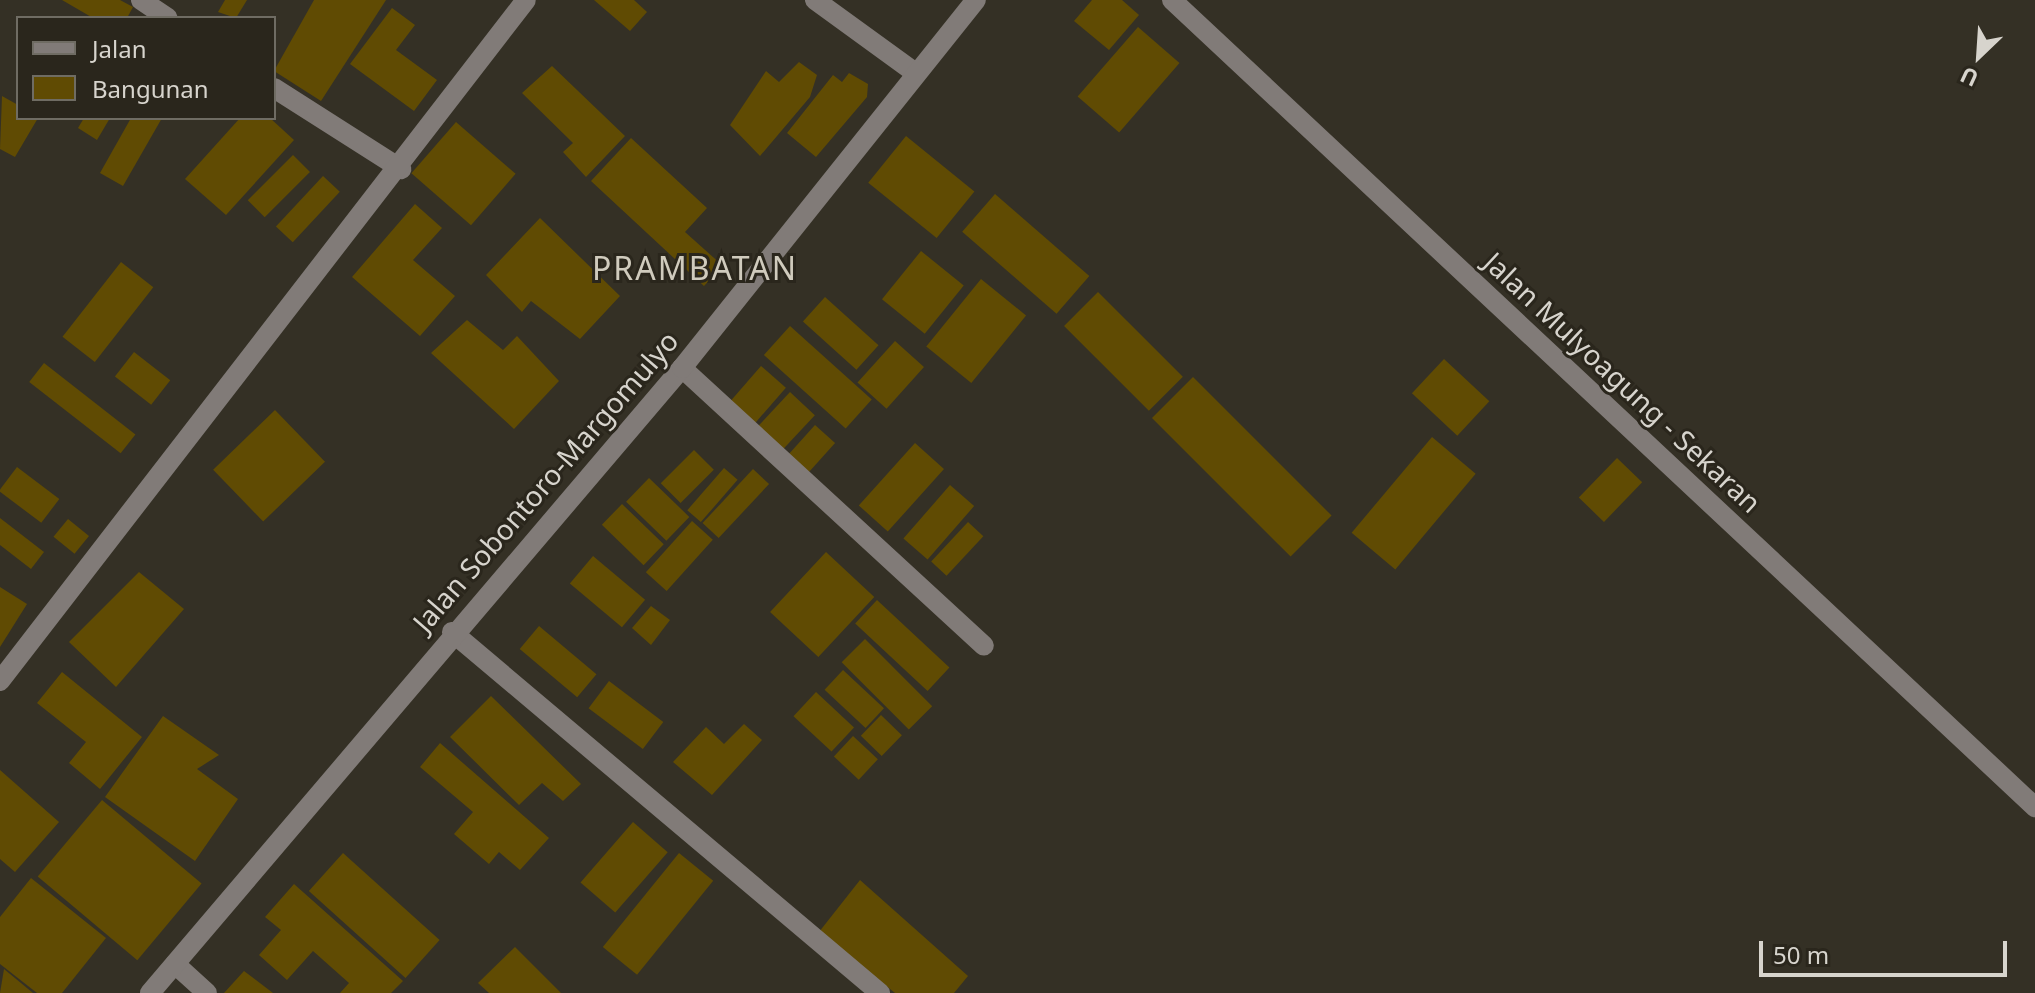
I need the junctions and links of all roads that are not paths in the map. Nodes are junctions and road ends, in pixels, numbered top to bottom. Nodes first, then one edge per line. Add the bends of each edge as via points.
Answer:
1 (141, 0) edge
2 (526, 0) edge
3 (815, 0) edge
4 (976, 0) edge
5 (1172, 0) edge
6 (165, 16) edge
7 (914, 72) junction
8 (276, 89) edge
9 (401, 169) junction
10 (682, 368) junction
11 (452, 632) junction
12 (984, 646) dead end
13 (0, 681) edge
14 (2035, 807) edge
15 (175, 964) junction
16 (150, 993) edge
17 (207, 993) edge
18 (880, 993) edge

1 - 6 street
2 - 9 street
3 - 7 street
4 - 7 street, Jalan Sobontoro-Margomulyo
5 - 14 street, Jalan Mulyoagung - Sekaran
7 - 10 street, Jalan Sobontoro-Margomulyo
8 - 9 street
9 - 13 street
10 - 11 street, Jalan Sobontoro-Margomulyo
10 - 12 street
11 - 15 street, Jalan Sobontoro-Margomulyo
11 - 18 street
15 - 16 street, Jalan Sobontoro-Margomulyo
15 - 17 street

